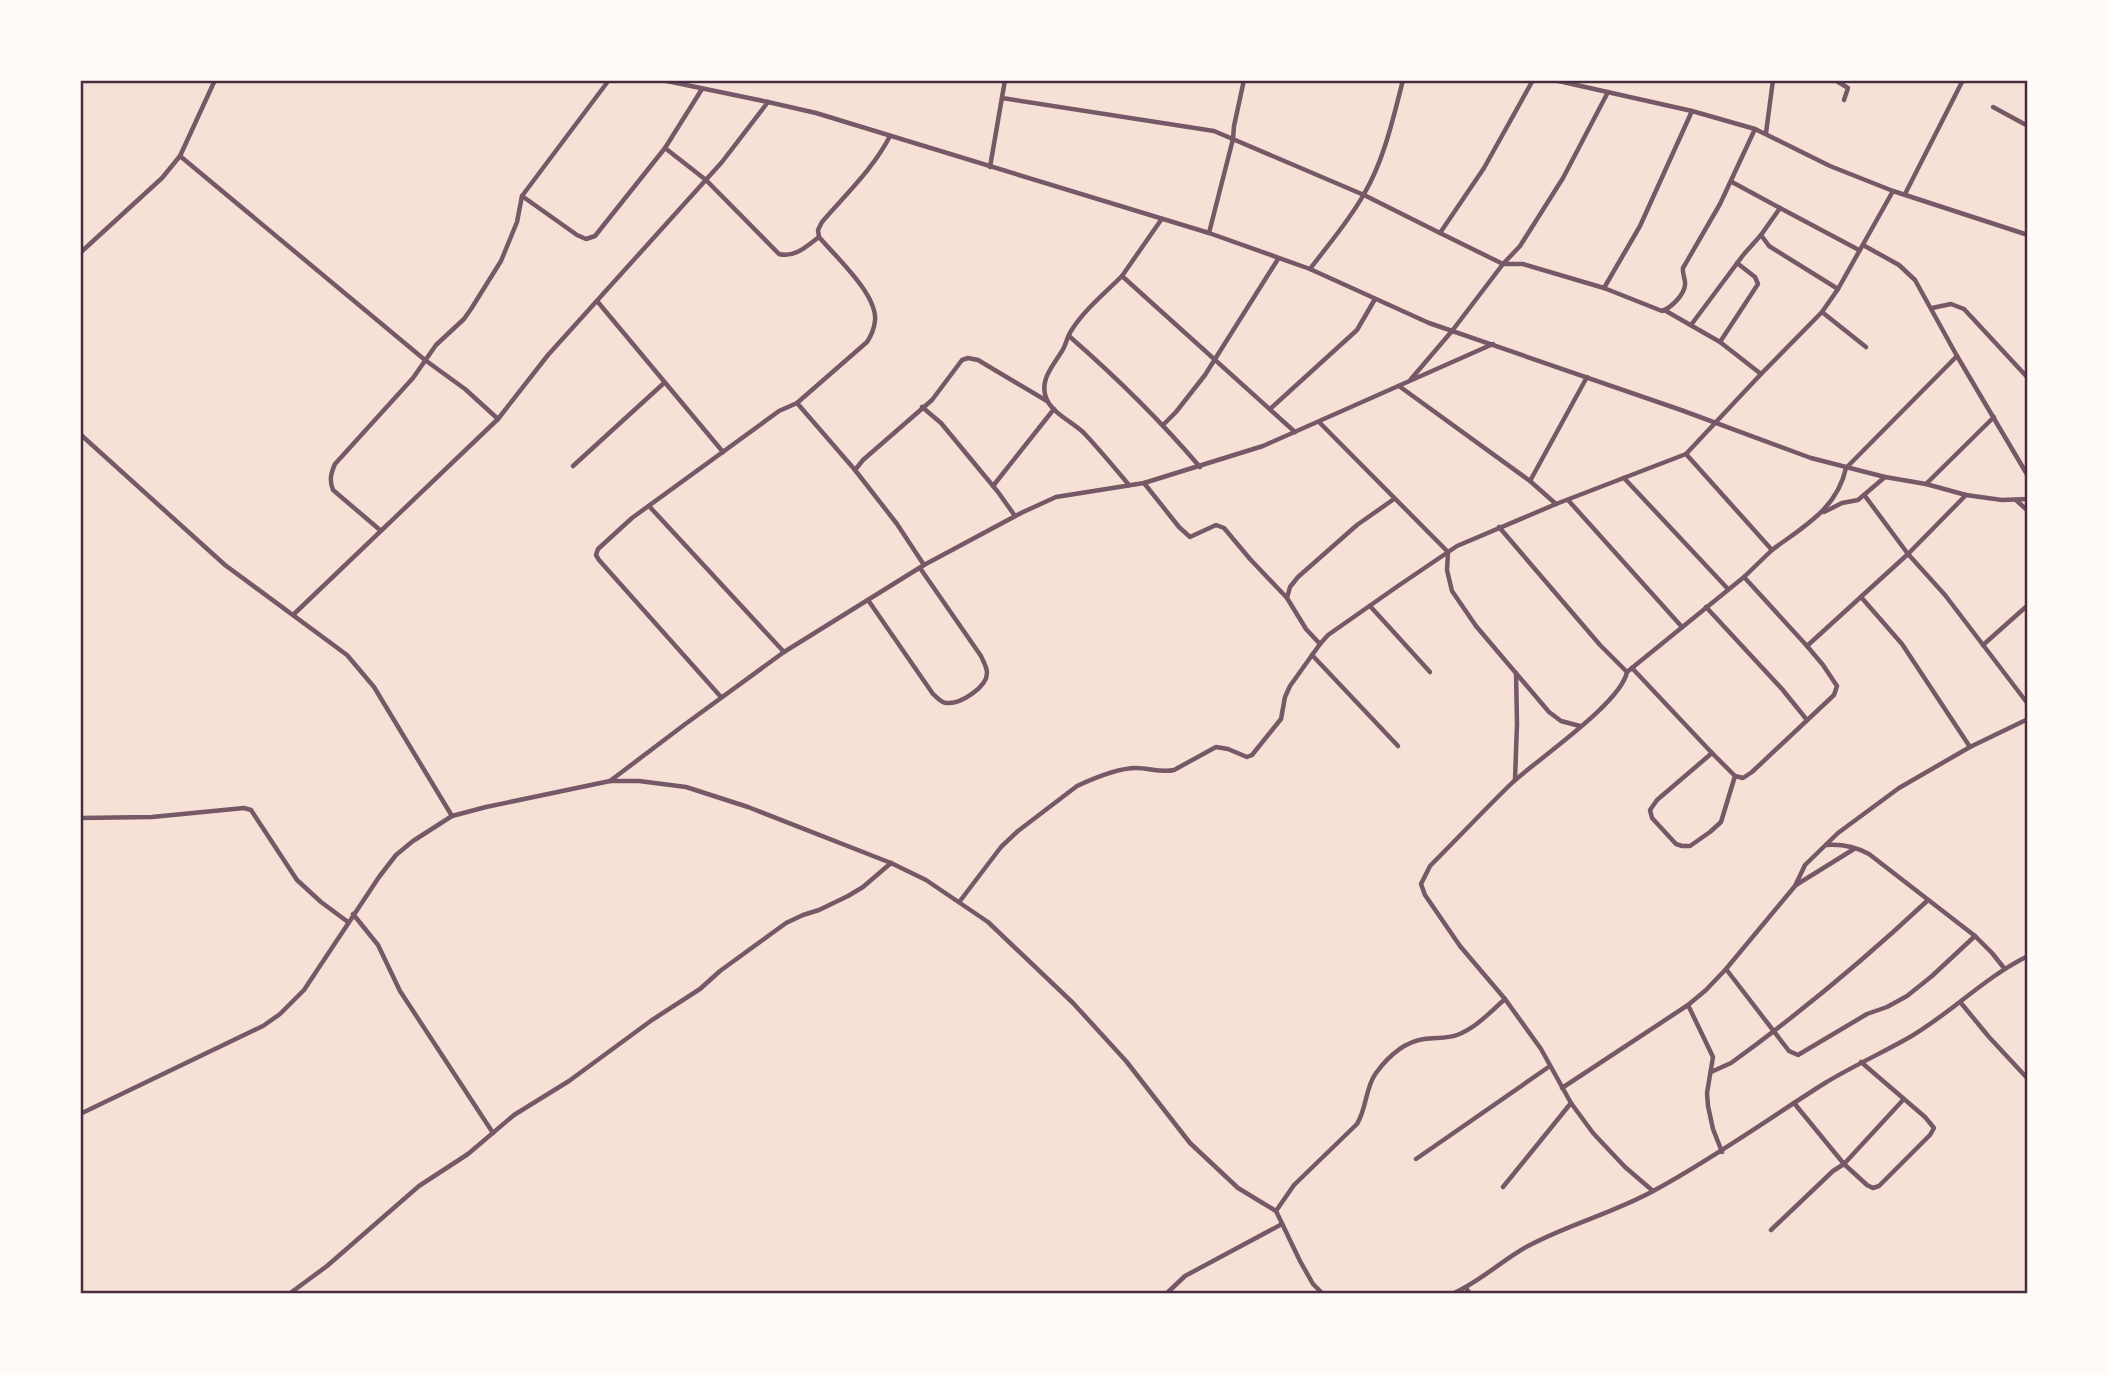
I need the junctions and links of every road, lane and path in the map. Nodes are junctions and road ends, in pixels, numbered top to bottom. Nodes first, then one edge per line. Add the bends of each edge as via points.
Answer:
1 (215, 80) edge
2 (610, 80) edge
3 (662, 80) edge
4 (1005, 80) edge
5 (1244, 80) edge
6 (1402, 80) edge
7 (1533, 80) edge
8 (1554, 80) edge
9 (1773, 80) edge
10 (1835, 80) edge
11 (1964, 80) edge
12 (703, 89) junction
13 (1608, 92) junction
14 (1002, 98) junction
15 (1844, 100) dead end
16 (768, 102) junction
17 (1993, 107) dead end
18 (1692, 111) junction
19 (2028, 126) edge
20 (1755, 129) junction
21 (1766, 133) junction
22 (890, 136) junction
23 (1233, 139) junction
24 (664, 148) junction
25 (180, 156) junction
26 (990, 167) junction
27 (706, 180) junction
28 (1732, 182) junction
29 (1893, 191) junction
30 (1905, 194) junction
31 (1364, 195) junction
32 (522, 196) junction
33 (1780, 208) junction
34 (1161, 220) junction
35 (1209, 233) junction
36 (1440, 233) junction
37 (1761, 235) junction
38 (2028, 235) edge
39 (819, 237) junction
40 (1861, 248) junction
41 (80, 253) edge
42 (1278, 258) junction
43 (1738, 262) junction
44 (1503, 264) junction
45 (1310, 270) junction
46 (1122, 276) junction
47 (1604, 288) junction
48 (1838, 289) junction
49 (1375, 299) junction
50 (597, 301) junction
51 (1933, 308) junction
52 (1666, 311) junction
53 (1822, 312) junction
54 (1691, 325) junction
55 (1452, 331) junction
56 (1069, 336) junction
57 (1720, 342) junction
58 (1494, 344) junction
59 (1866, 347) dead end
60 (1957, 356) junction
61 (1215, 359) junction
62 (425, 360) junction
63 (1761, 374) junction
64 (1587, 377) junction
65 (2028, 378) edge
66 (1409, 381) junction
67 (664, 383) junction
68 (1399, 386) junction
69 (1047, 401) junction
70 (797, 403) junction
71 (922, 407) junction
72 (1054, 409) junction
73 (1270, 409) junction
74 (1994, 417) junction
75 (498, 419) junction
76 (1319, 422) junction
77 (1164, 424) junction
78 (1716, 424) junction
79 (1295, 432) junction
80 (80, 435) edge
81 (723, 452) junction
82 (1686, 454) junction
83 (573, 466) dead end
84 (1200, 467) junction
85 (1846, 468) junction
86 (855, 470) junction
87 (2028, 476) edge
88 (1885, 477) junction
89 (1624, 478) junction
90 (1530, 481) junction
91 (1144, 483) junction
92 (1926, 484) junction
93 (1129, 485) junction
94 (993, 486) junction
95 (1966, 495) junction
96 (1865, 496) junction
97 (1394, 499) junction
98 (2028, 499) edge
99 (1568, 500) junction
100 (2016, 500) junction
101 (1556, 504) junction
102 (649, 506) junction
103 (2028, 511) edge
104 (1820, 513) junction
105 (1015, 516) junction
106 (1499, 527) junction
107 (380, 530) junction
108 (1772, 550) junction
109 (1448, 552) junction
110 (1909, 554) junction
111 (922, 567) junction
112 (1744, 577) junction
113 (1728, 589) junction
114 (1861, 597) junction
115 (1287, 598) junction
116 (868, 600) junction
117 (2028, 605) edge
118 (1370, 607) junction
119 (1706, 607) junction
120 (293, 614) junction
121 (1682, 627) junction
122 (1320, 644) junction
123 (1983, 645) junction
124 (1807, 646) junction
125 (784, 652) junction
126 (1312, 655) junction
127 (1629, 670) junction
128 (1430, 672) dead end
129 (1516, 673) junction
130 (721, 697) junction
131 (2028, 704) edge
132 (2028, 719) edge
133 (1807, 720) junction
134 (1580, 726) junction
135 (1398, 746) dead end
136 (1970, 747) junction
137 (1712, 753) junction
138 (1735, 776) junction
139 (610, 781) junction
140 (1515, 781) junction
141 (452, 816) junction
142 (80, 818) edge
143 (1826, 845) junction
144 (1855, 849) junction
145 (891, 863) junction
146 (1795, 886) junction
147 (960, 901) junction
148 (1927, 901) junction
149 (353, 914) junction
150 (348, 922) junction
151 (1975, 936) junction
152 (2028, 956) edge
153 (2004, 968) junction
154 (1726, 969) junction
155 (1505, 999) junction
156 (1961, 1003) junction
157 (1688, 1004) junction
158 (1774, 1030) junction
159 (1861, 1062) junction
160 (1550, 1066) junction
161 (1711, 1072) junction
162 (2028, 1079) edge
163 (1562, 1088) junction
164 (1903, 1100) junction
165 (1571, 1103) junction
166 (1794, 1103) junction
167 (80, 1114) edge
168 (493, 1133) junction
169 (1722, 1152) junction
170 (1416, 1159) dead end
171 (1844, 1164) junction
172 (1503, 1187) dead end
173 (1653, 1191) junction
174 (1276, 1212) junction
175 (1282, 1224) junction
176 (1770, 1230) dead end
177 (1466, 1288) junction
178 (289, 1293) edge
179 (1166, 1293) edge
180 (1323, 1293) edge
181 (1452, 1293) edge
182 (1470, 1293) edge

1 - 25 street
2 - 32 street
3 - 12 street
4 - 14 street
5 - 23 street
6 - 31 street via 1381,156
7 - 36 street via 1484,168
8 - 13 street
9 - 21 street
10 - 15 street via 1848,88
11 - 30 street
12 - 16 street
12 - 24 street
13 - 18 street
13 - 44 street via 1563,178 1520,246
14 - 23 street via 1214,131
14 - 26 street
16 - 22 street
16 - 27 street
17 - 19 street
18 - 20 street
18 - 47 street via 1640,226
20 - 21 street
20 - 28 street
21 - 29 street via 1829,166
22 - 26 street
22 - 39 street via 870,168 822,222
23 - 31 street
23 - 35 street
24 - 27 street
24 - 32 street via 595,236 577,235
25 - 41 street
25 - 62 street
26 - 34 street
27 - 39 street via 779,254 794,254
27 - 50 street
28 - 33 street
28 - 52 street via 1682,268 1684,289
29 - 30 street
29 - 40 street
30 - 38 street
31 - 36 street
31 - 45 street
32 - 62 street via 517,222 494,275 464,319
33 - 37 street
33 - 40 street
34 - 35 street
34 - 46 street
35 - 42 street
36 - 44 street
37 - 43 street
37 - 48 street via 1769,246
39 - 70 street via 867,294 875,322 867,342
40 - 48 street
40 - 51 street via 1908,272
42 - 45 street
42 - 61 street
43 - 54 street
43 - 57 street via 1758,284
44 - 47 street via 1523,264
44 - 55 street
45 - 49 street
46 - 56 street
46 - 61 street
47 - 52 street
48 - 53 street
49 - 55 street
49 - 73 street via 1357,330
50 - 67 street
50 - 75 street
51 - 60 street
51 - 65 street via 1951,304 1964,309
52 - 54 street
53 - 59 street
53 - 63 street
54 - 57 street
55 - 58 street
55 - 66 street
56 - 69 street via 1044,381
56 - 77 street
57 - 63 street
58 - 64 street
58 - 66 street
60 - 74 street
60 - 85 street
61 - 73 street
61 - 77 street
62 - 75 street
62 - 107 street via 330,474 333,490
63 - 78 street
64 - 78 street
64 - 90 street
66 - 68 street
67 - 81 street
67 - 83 street
68 - 76 street
68 - 90 street
69 - 71 street via 968,358
69 - 72 street
70 - 81 street
70 - 86 street
71 - 86 street
71 - 94 street
72 - 93 street via 1081,431
72 - 94 street
73 - 79 street
74 - 87 street
74 - 92 street
75 - 107 street
76 - 79 street
76 - 97 street
77 - 84 street
78 - 82 street
78 - 85 street
79 - 84 street
80 - 120 street via 225,565
81 - 102 street
82 - 89 street
82 - 108 street
84 - 91 street
85 - 88 street
85 - 104 street via 1836,497
86 - 111 street via 897,524
88 - 92 street
88 - 96 street
89 - 99 street
89 - 113 street
90 - 101 street
91 - 93 street
91 - 115 street via 1190,537 1216,526 1224,528
92 - 95 street
93 - 105 street via 1056,496
94 - 105 street
95 - 100 street
95 - 110 street
96 - 104 street
96 - 110 street
97 - 109 street
97 - 115 street via 1298,577
98 - 100 street
99 - 101 street
99 - 121 street
100 - 103 street
101 - 106 street
102 - 125 street
102 - 130 street via 596,555
104 - 108 street
105 - 111 street
106 - 109 street
106 - 127 street via 1600,645
107 - 120 street
108 - 112 street
109 - 118 street
109 - 129 street via 1452,591
110 - 114 street
110 - 123 street
111 - 116 street
111 - 116 street via 985,667 985,681 966,698 950,704 933,694
112 - 113 street
112 - 124 street
113 - 119 street
114 - 124 street
114 - 136 street via 1902,644
115 - 122 street
116 - 125 street
117 - 123 street
118 - 122 street
118 - 128 street
119 - 121 street
119 - 133 street
120 - 141 street via 361,670
121 - 127 street
122 - 126 street
123 - 131 street
124 - 133 street via 1837,686 1834,695
125 - 130 street
126 - 135 street
126 - 147 street via 1290,686 1282,719 1252,755 1216,747 1174,771 1133,768 1077,786 1018,831
127 - 134 street via 1619,690
127 - 137 street
129 - 134 street via 1553,716
129 - 140 street
130 - 139 street
132 - 136 street
133 - 138 street via 1752,772 1743,778
134 - 140 street
136 - 143 street via 1899,788
137 - 138 street
137 - 138 street via 1650,810 1676,844 1692,845 1721,822
139 - 141 street
139 - 145 street via 686,787
140 - 155 street via 1430,866 1421,884 1460,946
141 - 149 street via 396,855
142 - 150 street via 251,810 297,880
143 - 144 street
143 - 146 street via 1802,868
144 - 146 street
144 - 148 street via 1869,854
145 - 147 street
145 - 168 street via 848,896 786,923
146 - 154 street
147 - 174 street via 1073,1003 1190,1143 1238,1188
148 - 151 street
148 - 158 street via 1840,979
149 - 150 street
149 - 168 street via 378,945 405,1000
150 - 167 street via 304,990 280,1014
151 - 153 street
151 - 158 street via 1907,996 1803,1053 1793,1054
152 - 153 street
153 - 156 street
154 - 157 street
154 - 158 street
155 - 160 street
155 - 174 street via 1469,1030 1413,1042 1391,1056 1374,1076 1357,1124 1303,1175
156 - 159 street via 1909,1038
156 - 162 street
157 - 161 street via 1712,1052
157 - 163 street
158 - 161 street via 1731,1063
159 - 164 street
159 - 166 street
160 - 163 street
160 - 170 street
161 - 169 street via 1708,1106
163 - 165 street
164 - 171 street
164 - 171 street via 1932,1125 1930,1135 1876,1187 1867,1185
165 - 172 street
165 - 173 street via 1609,1152
166 - 169 street
166 - 171 street
168 - 178 street via 419,1186
169 - 173 street
171 - 176 street
173 - 177 street via 1529,1246
174 - 175 street
175 - 179 street via 1185,1276
175 - 180 street via 1313,1284
177 - 181 street
177 - 182 street

